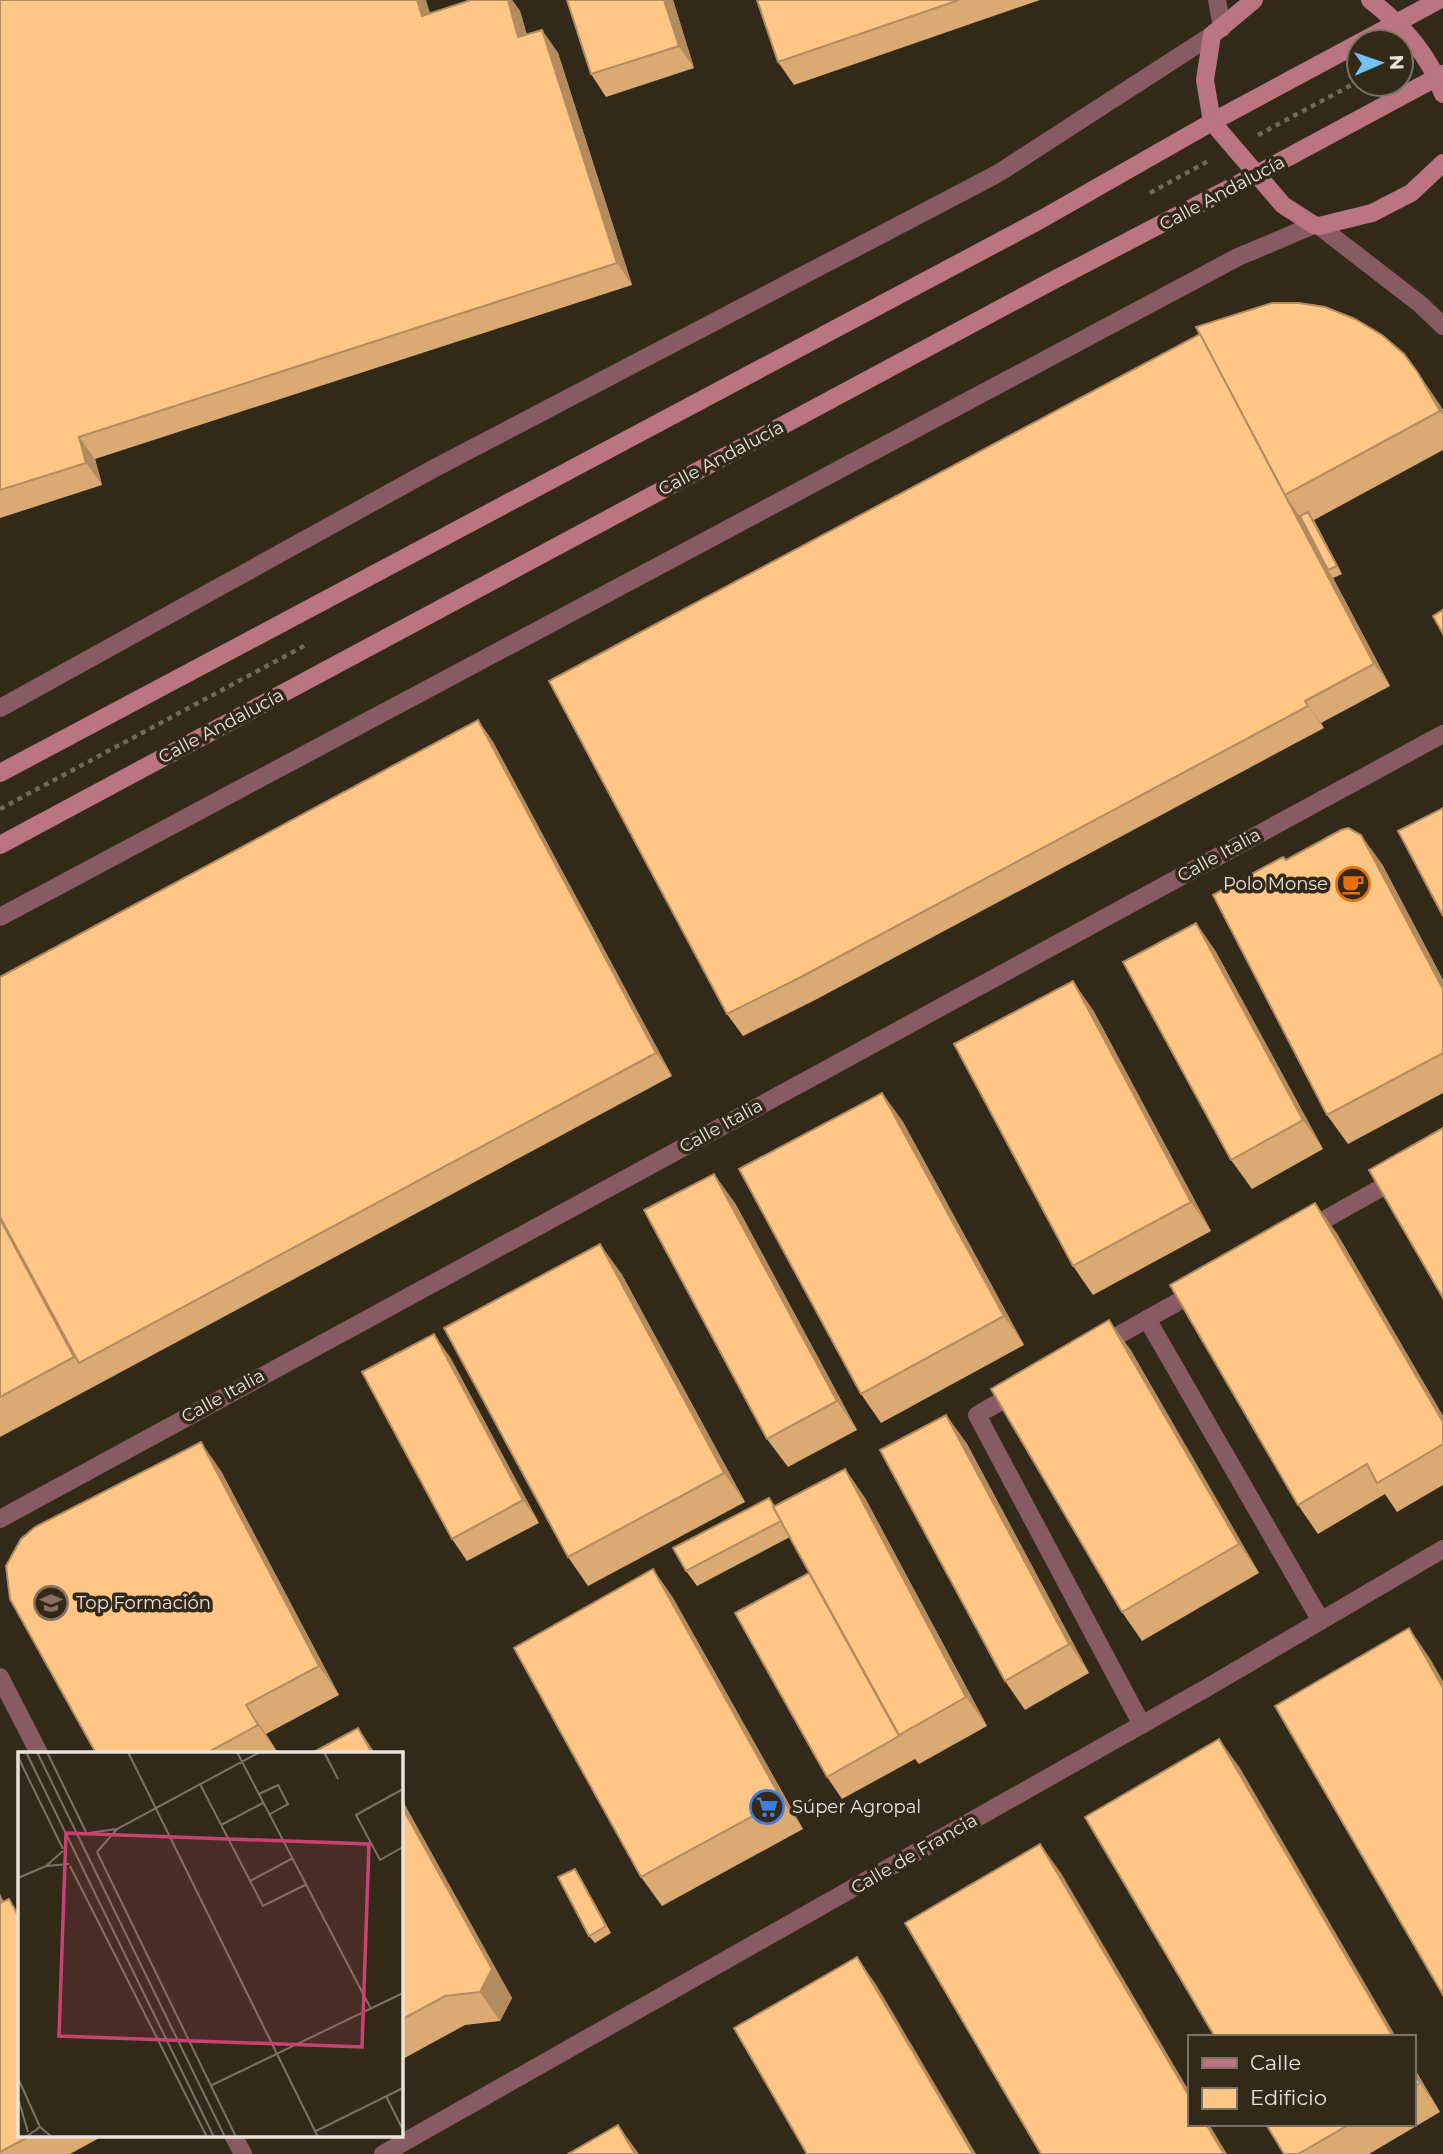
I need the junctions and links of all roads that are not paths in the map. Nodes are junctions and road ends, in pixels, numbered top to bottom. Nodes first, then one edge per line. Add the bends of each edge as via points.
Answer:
1 (1217, 0) edge
2 (1254, 0) edge
3 (1370, 0) edge
4 (1438, 0) edge
5 (1398, 22) junction
6 (1387, 28) edge
7 (1217, 31) junction
8 (1345, 50) edge
9 (1441, 82) edge
10 (1212, 122) junction
11 (1443, 163) edge
12 (1257, 174) junction
13 (1317, 226) junction
14 (1443, 326) edge
15 (0, 708) edge
16 (1443, 734) edge
17 (0, 773) edge
18 (0, 845) edge
19 (0, 917) edge
20 (1443, 1153) edge
21 (1289, 1240) edge
22 (1218, 1279) edge
23 (1147, 1319) junction
24 (1090, 1351) edge
25 (1034, 1383) edge
26 (0, 1519) edge
27 (1443, 1549) edge
28 (1321, 1620) junction
29 (0, 1678) edge
30 (1142, 1725) junction
31 (38, 1752) edge
32 (234, 2136) edge
33 (243, 2154) edge
34 (383, 2154) edge

1 - 7 street
2 - 7 main road
3 - 5 main road
4 - 5 main road
5 - 6 main road
5 - 9 main road
7 - 10 main road via 1205,80
7 - 15 street via 997,174 444,462
8 - 10 main road
9 - 12 main road, Calle Andalucía
10 - 12 main road
10 - 17 main road via 1040,220
11 - 13 main road via 1411,193 1372,213
12 - 13 main road via 1283,205
12 - 18 main road, Calle Andalucía
13 - 14 street
13 - 19 street via 1238,257
16 - 26 street, Calle Italia
20 - 21 street
22 - 23 street
23 - 24 street
23 - 28 street
25 - 30 street via 976,1415
27 - 28 street, Calle de Francia
28 - 30 street, Calle de Francia
29 - 31 street
30 - 34 street, Calle de Francia
32 - 33 street

